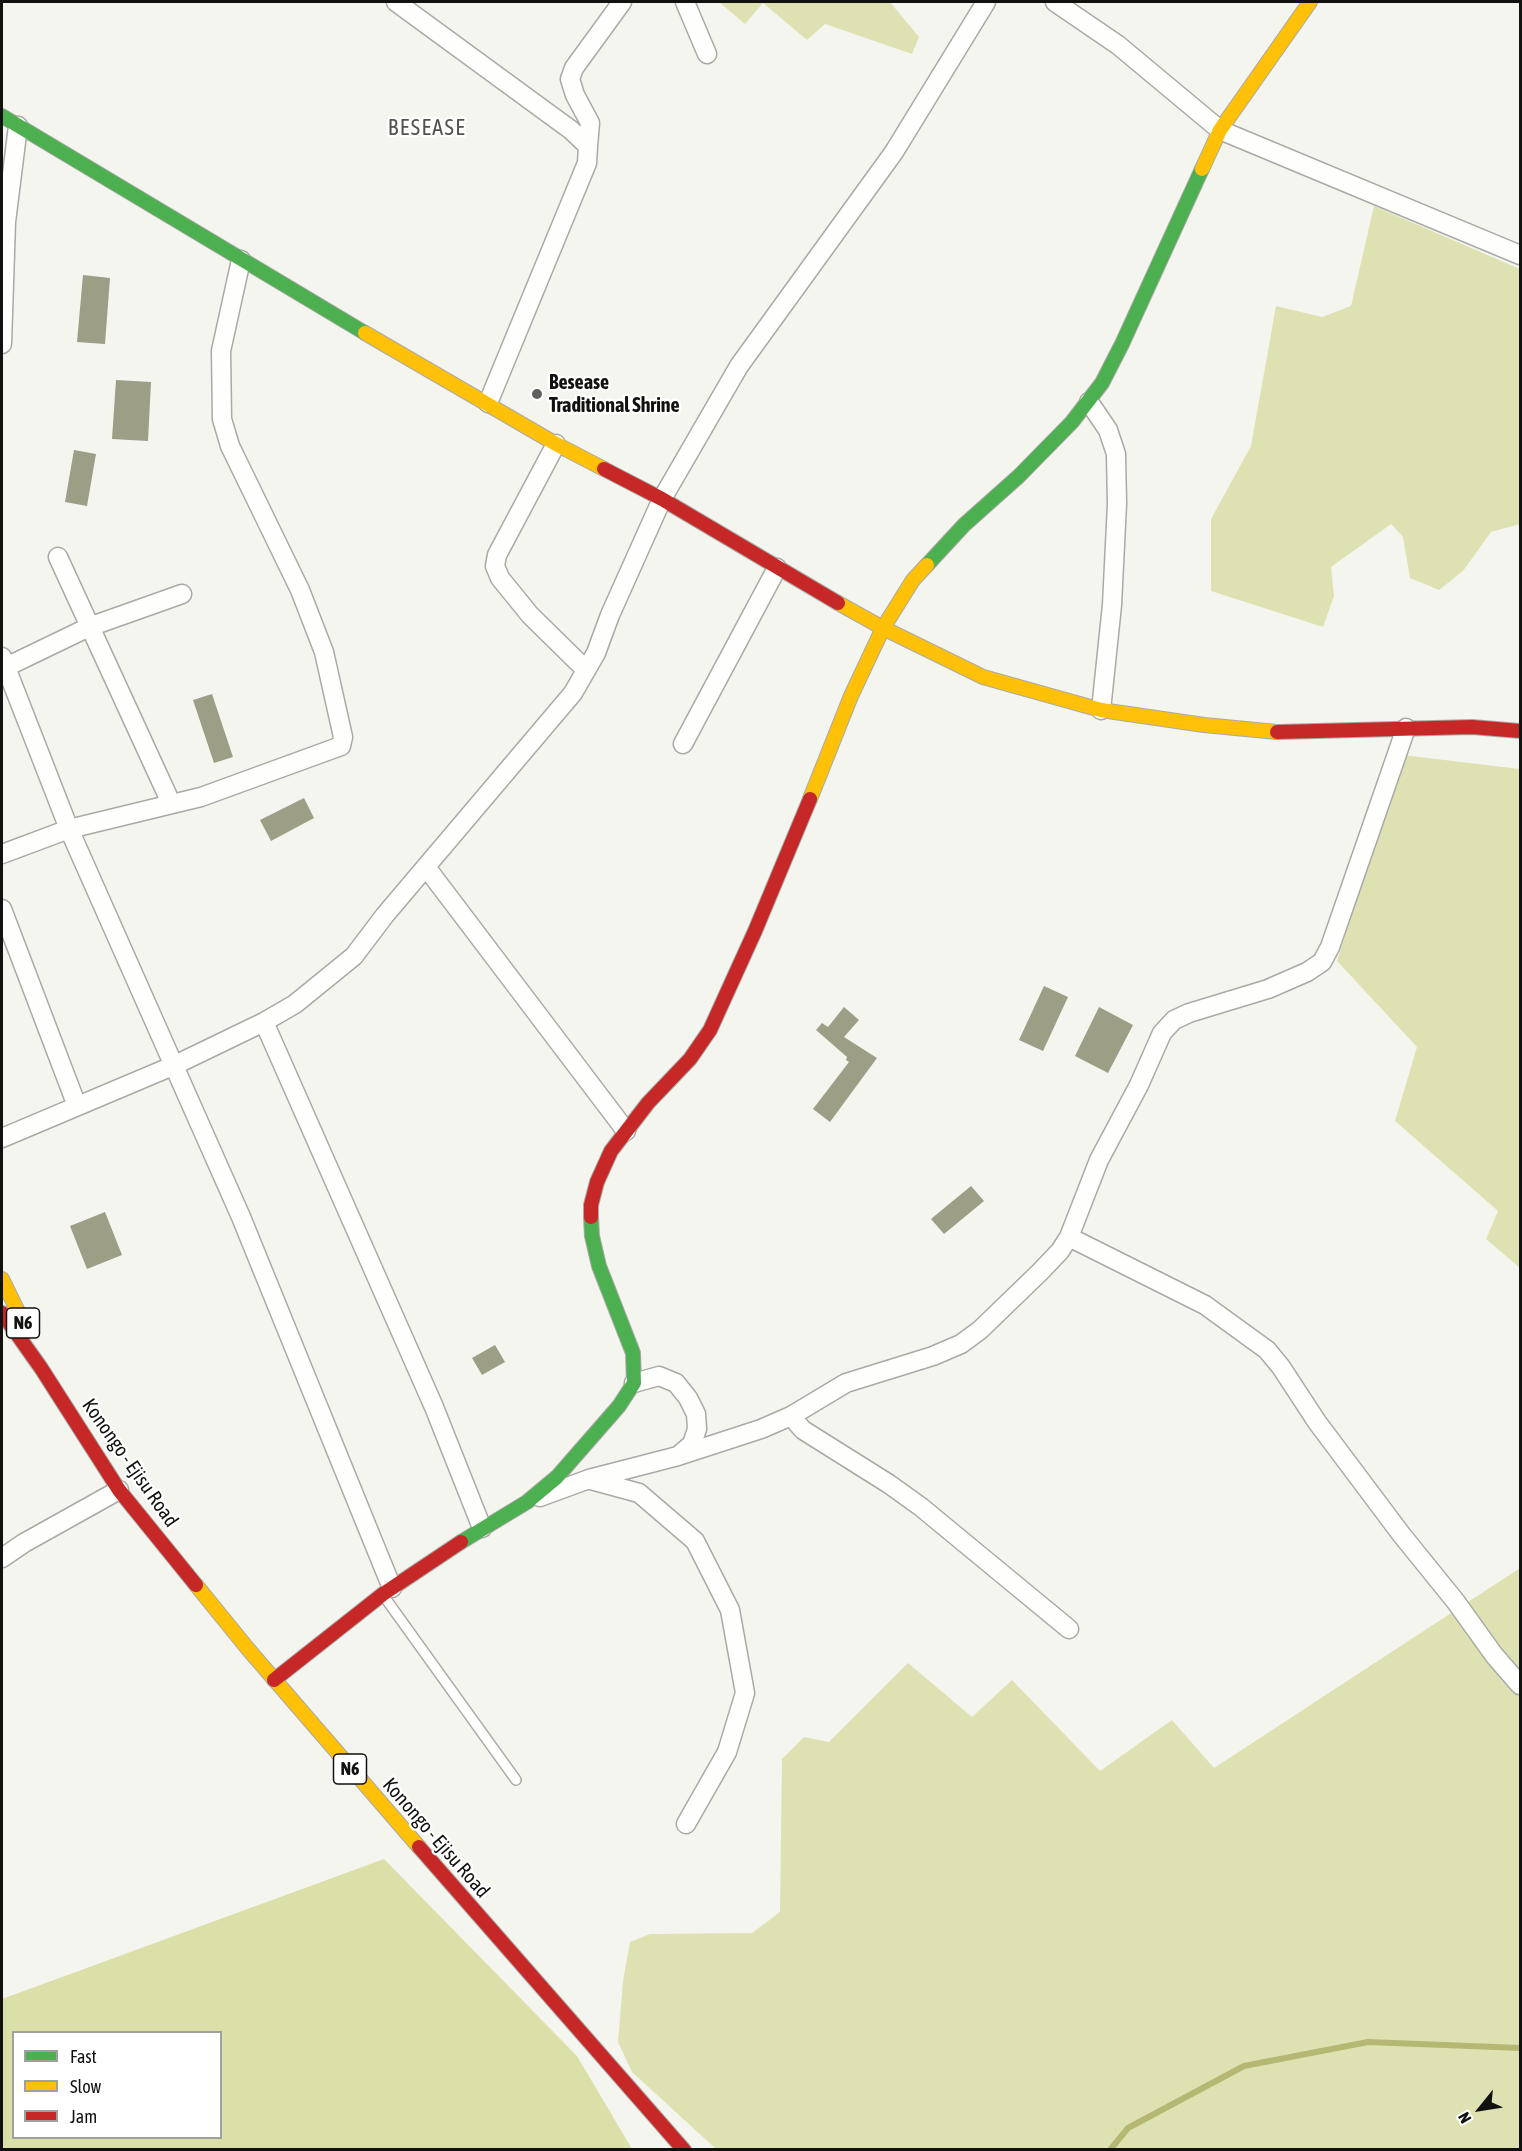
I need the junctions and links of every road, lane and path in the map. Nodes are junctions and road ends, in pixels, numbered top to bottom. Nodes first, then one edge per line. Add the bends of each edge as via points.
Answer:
1 (396, 2) edge
2 (622, 2) edge
3 (685, 2) edge
4 (986, 2) edge
5 (1055, 2) edge
6 (1310, 2) edge
7 (707, 54) dead end
8 (2, 116) edge
9 (18, 126) junction
10 (1220, 130) junction
11 (588, 146) junction
12 (1520, 255) edge
13 (241, 260) junction
14 (2, 344) edge
15 (1089, 402) junction
16 (488, 403) junction
17 (556, 444) junction
18 (662, 499) junction
19 (58, 557) dead end
20 (777, 568) junction
21 (182, 594) dead end
22 (89, 627) junction
23 (883, 628) junction
24 (2, 664) edge
25 (586, 670) junction
26 (1101, 710) junction
27 (1406, 728) junction
28 (1521, 731) edge
29 (683, 744) dead end
30 (171, 803) junction
31 (69, 829) junction
32 (2, 854) edge
33 (426, 867) junction
34 (2, 909) edge
35 (264, 1022) junction
36 (175, 1065) junction
37 (77, 1106) junction
38 (626, 1131) junction
39 (2, 1138) edge
40 (1069, 1237) junction
41 (2, 1279) edge
42 (2, 1313) edge
43 (41, 1368) junction
44 (634, 1383) junction
45 (791, 1416) junction
46 (678, 1456) junction
47 (589, 1479) junction
48 (119, 1490) junction
49 (528, 1502) junction
50 (482, 1528) junction
51 (2, 1558) edge
52 (387, 1591) junction
53 (1069, 1629) dead end
54 (274, 1680) junction
55 (1521, 1686) edge
56 (516, 1780) dead end
57 (686, 1824) dead end
58 (684, 2150) edge

1 - 11 street
2 - 11 street via 570,79 590,123
3 - 7 street
4 - 18 street via 894,152 739,366
5 - 10 street via 1118,45
6 - 10 main road
8 - 9 main road
9 - 13 main road
9 - 14 street via 6,222
10 - 12 street
10 - 15 main road via 1122,345
11 - 16 street via 587,163
13 - 16 main road
13 - 30 street via 221,351 222,419 230,446 300,590 324,652 344,738 341,746 201,797
15 - 23 main road via 913,580
15 - 26 street via 1108,430 1116,454 1112,605
16 - 17 main road
17 - 18 main road
17 - 25 street via 497,555 495,566 530,615
18 - 20 main road
18 - 25 street
19 - 22 street
20 - 23 main road
20 - 29 street
21 - 22 street
22 - 24 street
22 - 30 street
23 - 26 main road via 983,677
23 - 38 main road via 710,1030 690,1059
24 - 31 street
25 - 33 street via 573,693
26 - 27 main road via 1282,733
27 - 28 main road
27 - 40 street via 1322,962 1268,989 1189,1013 1174,1020 1162,1033 1100,1160
30 - 31 street
31 - 32 street
31 - 36 street
33 - 35 street via 354,956 295,1004
33 - 38 street
34 - 37 street
35 - 36 street
35 - 50 street via 434,1407
36 - 37 street
36 - 52 street via 264,1271
37 - 39 street
38 - 44 main road via 611,1151 597,1182 591,1204 592,1236 599,1266 633,1353
40 - 45 street via 1040,1272 961,1344 846,1383
40 - 55 street via 1205,1305 1267,1350 1401,1534
41 - 43 main road, Konongo - Ejisu Road / N6
42 - 43 main road, Konongo - Ejisu Road / N6
43 - 48 main road, Konongo - Ejisu Road / N6
44 - 46 street via 659,1376 676,1383 688,1398 696,1414 697,1429 692,1444
44 - 49 main road via 557,1477
45 - 46 street
45 - 53 street via 803,1430 921,1507
46 - 47 street
47 - 49 street
47 - 57 street via 639,1493 695,1541 730,1610 745,1693 727,1752
48 - 51 street
48 - 54 main road, Konongo - Ejisu Road / N6
49 - 50 main road
50 - 52 main road
52 - 54 main road
52 - 56 lane
54 - 58 main road, Konongo - Ejisu Road / N6

